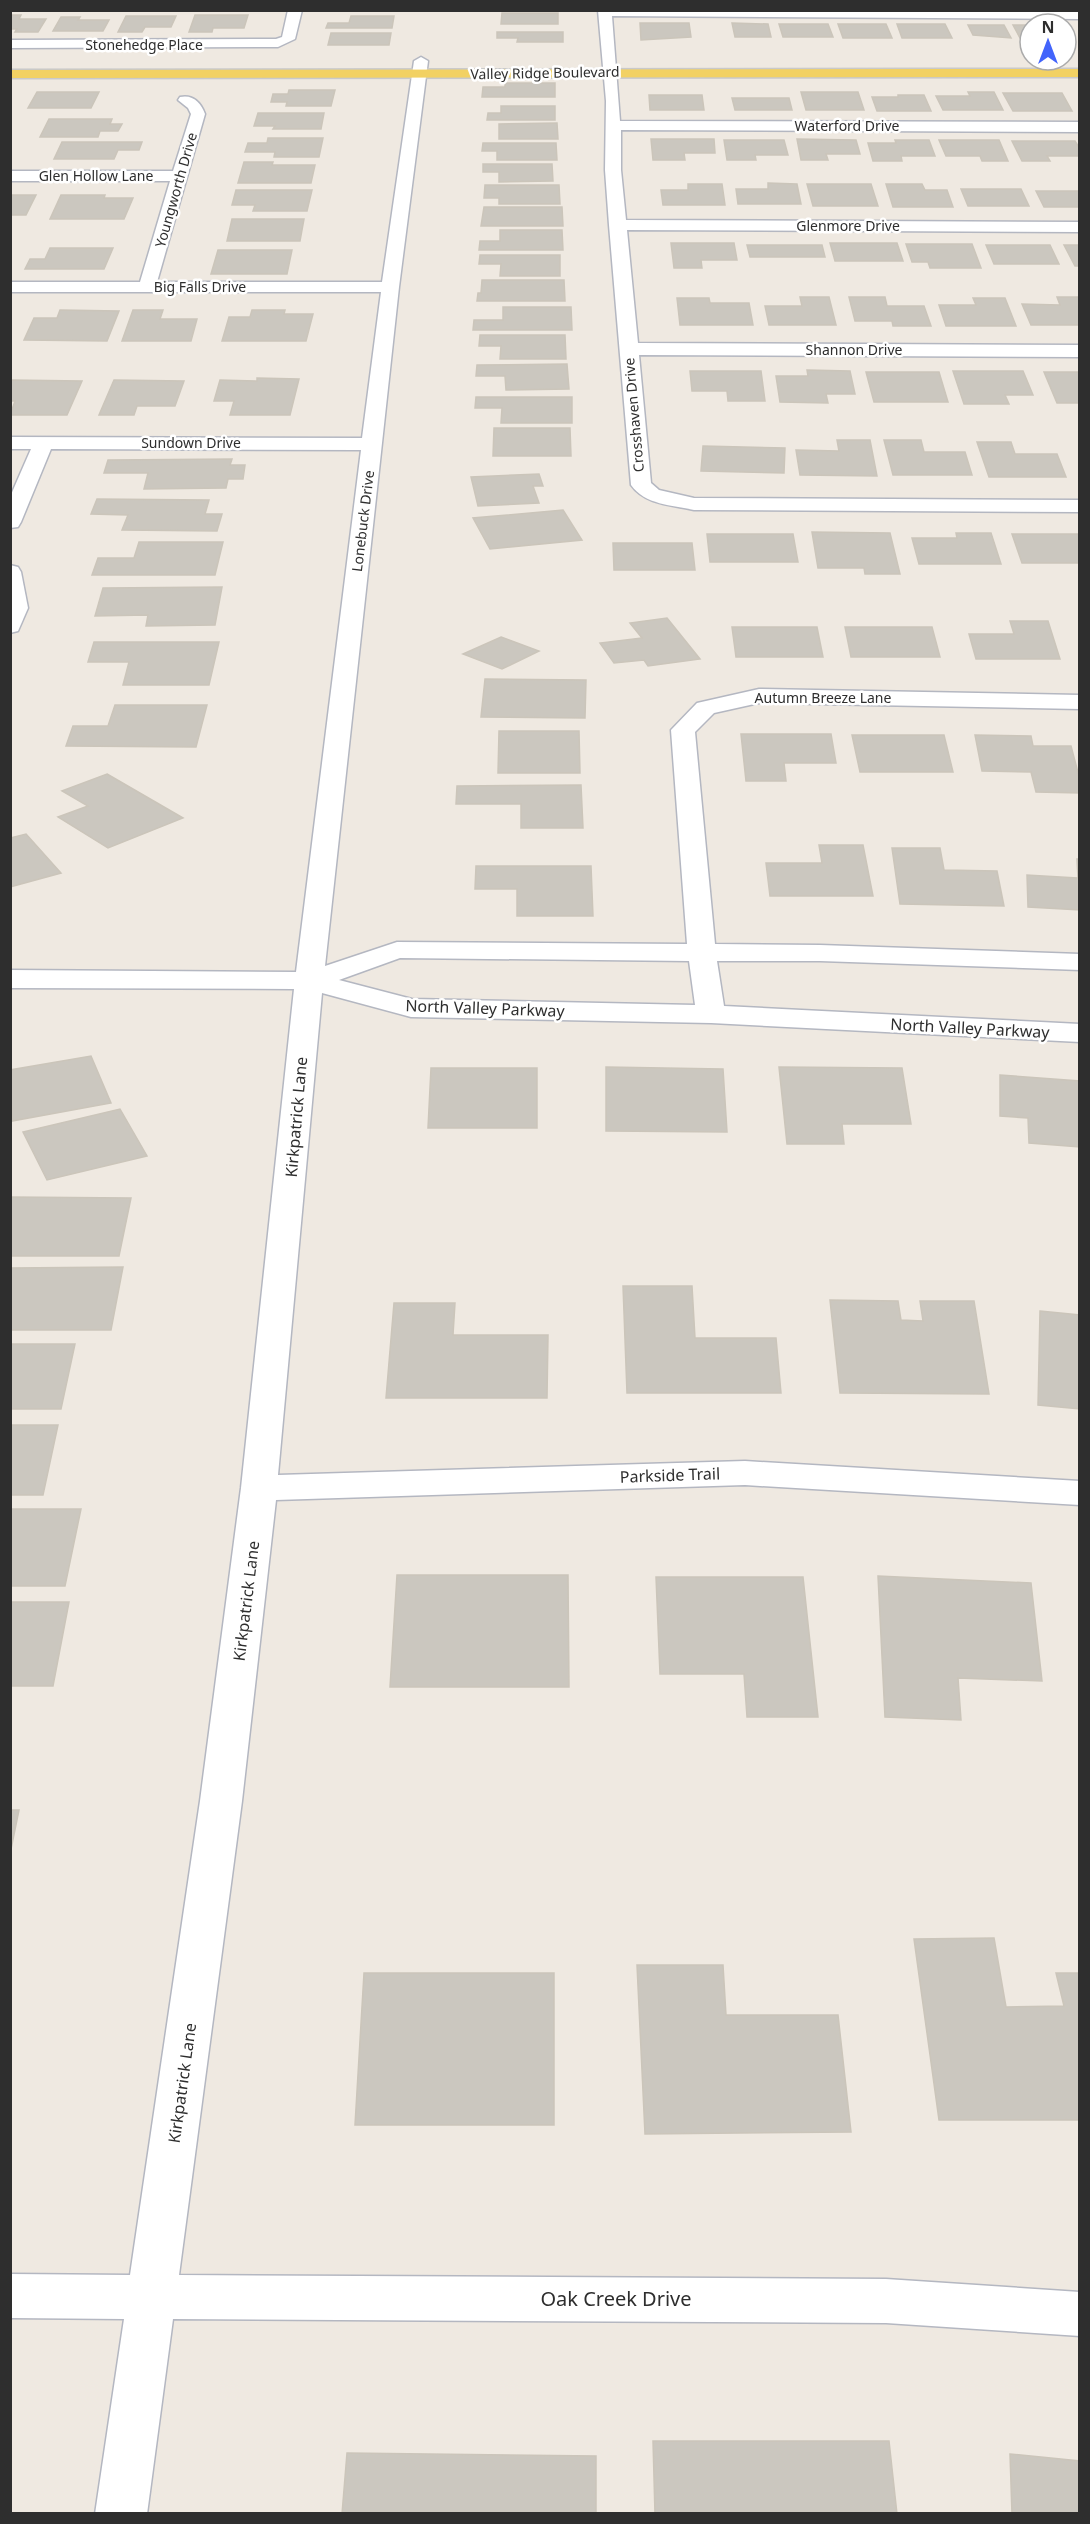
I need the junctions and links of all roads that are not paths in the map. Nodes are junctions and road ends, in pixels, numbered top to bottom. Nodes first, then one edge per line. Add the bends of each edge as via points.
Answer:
1 (295, 10) edge
2 (605, 11) edge
3 (1080, 15) edge
4 (10, 44) edge
5 (481, 59) dead end
6 (608, 60) junction
7 (10, 62) edge
8 (420, 68) junction
9 (1080, 73) edge
10 (10, 74) edge
11 (185, 100) dead end
12 (614, 125) junction
13 (1080, 127) edge
14 (10, 176) edge
15 (181, 176) junction
16 (617, 225) junction
17 (1080, 227) edge
18 (147, 286) junction
19 (10, 287) edge
20 (390, 287) junction
21 (628, 349) junction
22 (1080, 351) edge
23 (10, 443) edge
24 (44, 443) junction
25 (372, 444) junction
26 (1080, 506) edge
27 (10, 522) edge
28 (10, 572) edge
29 (10, 626) edge
30 (1080, 702) edge
31 (702, 953) junction
32 (1080, 962) edge
33 (10, 980) edge
34 (309, 981) junction
35 (711, 1014) junction
36 (1080, 1033) edge
37 (259, 1488) junction
38 (1080, 1493) edge
39 (10, 2296) edge
40 (152, 2296) junction
41 (1080, 2314) edge
42 (121, 2514) edge

1 - 4 street, Stonehedge Place via 288,39 278,43
2 - 3 street
2 - 6 street, Crosshaven Drive
5 - 8 main road, Valley Ridge Boulevard
6 - 8 main road, Valley Ridge Boulevard
6 - 9 main road, Valley Ridge Boulevard
6 - 12 street, Crosshaven Drive
7 - 8 main road, Valley Ridge Boulevard
8 - 10 main road, Valley Ridge Boulevard
8 - 20 street, Lonebuck Drive
11 - 15 street, Youngworth Drive via 195,106 198,114
12 - 13 street, Waterford Drive
12 - 16 street, Crosshaven Drive
14 - 15 street, Glen Hollow Lane
15 - 18 street, Youngworth Drive
16 - 17 street, Glenmore Drive
16 - 21 street, Crosshaven Drive
18 - 19 street, Big Falls Drive
18 - 20 street, Big Falls Drive
20 - 25 street, Lonebuck Drive
21 - 22 street, Shannon Drive
21 - 26 street, Crosshaven Drive via 638,470 641,485 652,495 694,504
23 - 24 street, Sundown Drive
24 - 25 street, Sundown Drive
24 - 27 street
25 - 34 street, Lonebuck Drive
28 - 29 street via 17,608
30 - 31 street, Autumn Breeze Lane via 759,696 706,708 683,730
31 - 32 street
31 - 34 street via 397,950
31 - 35 street, Autumn Breeze Lane
33 - 34 street
34 - 35 street, North Valley Parkway via 411,1008
34 - 37 street, Kirkpatrick Lane
35 - 36 street, North Valley Parkway
37 - 38 street, Parkside Trail via 745,1473
37 - 40 street, Kirkpatrick Lane via 221,1802
39 - 40 street, Oak Creek Drive
40 - 41 street, Oak Creek Drive via 886,2301
40 - 42 street, Kirkpatrick Lane

